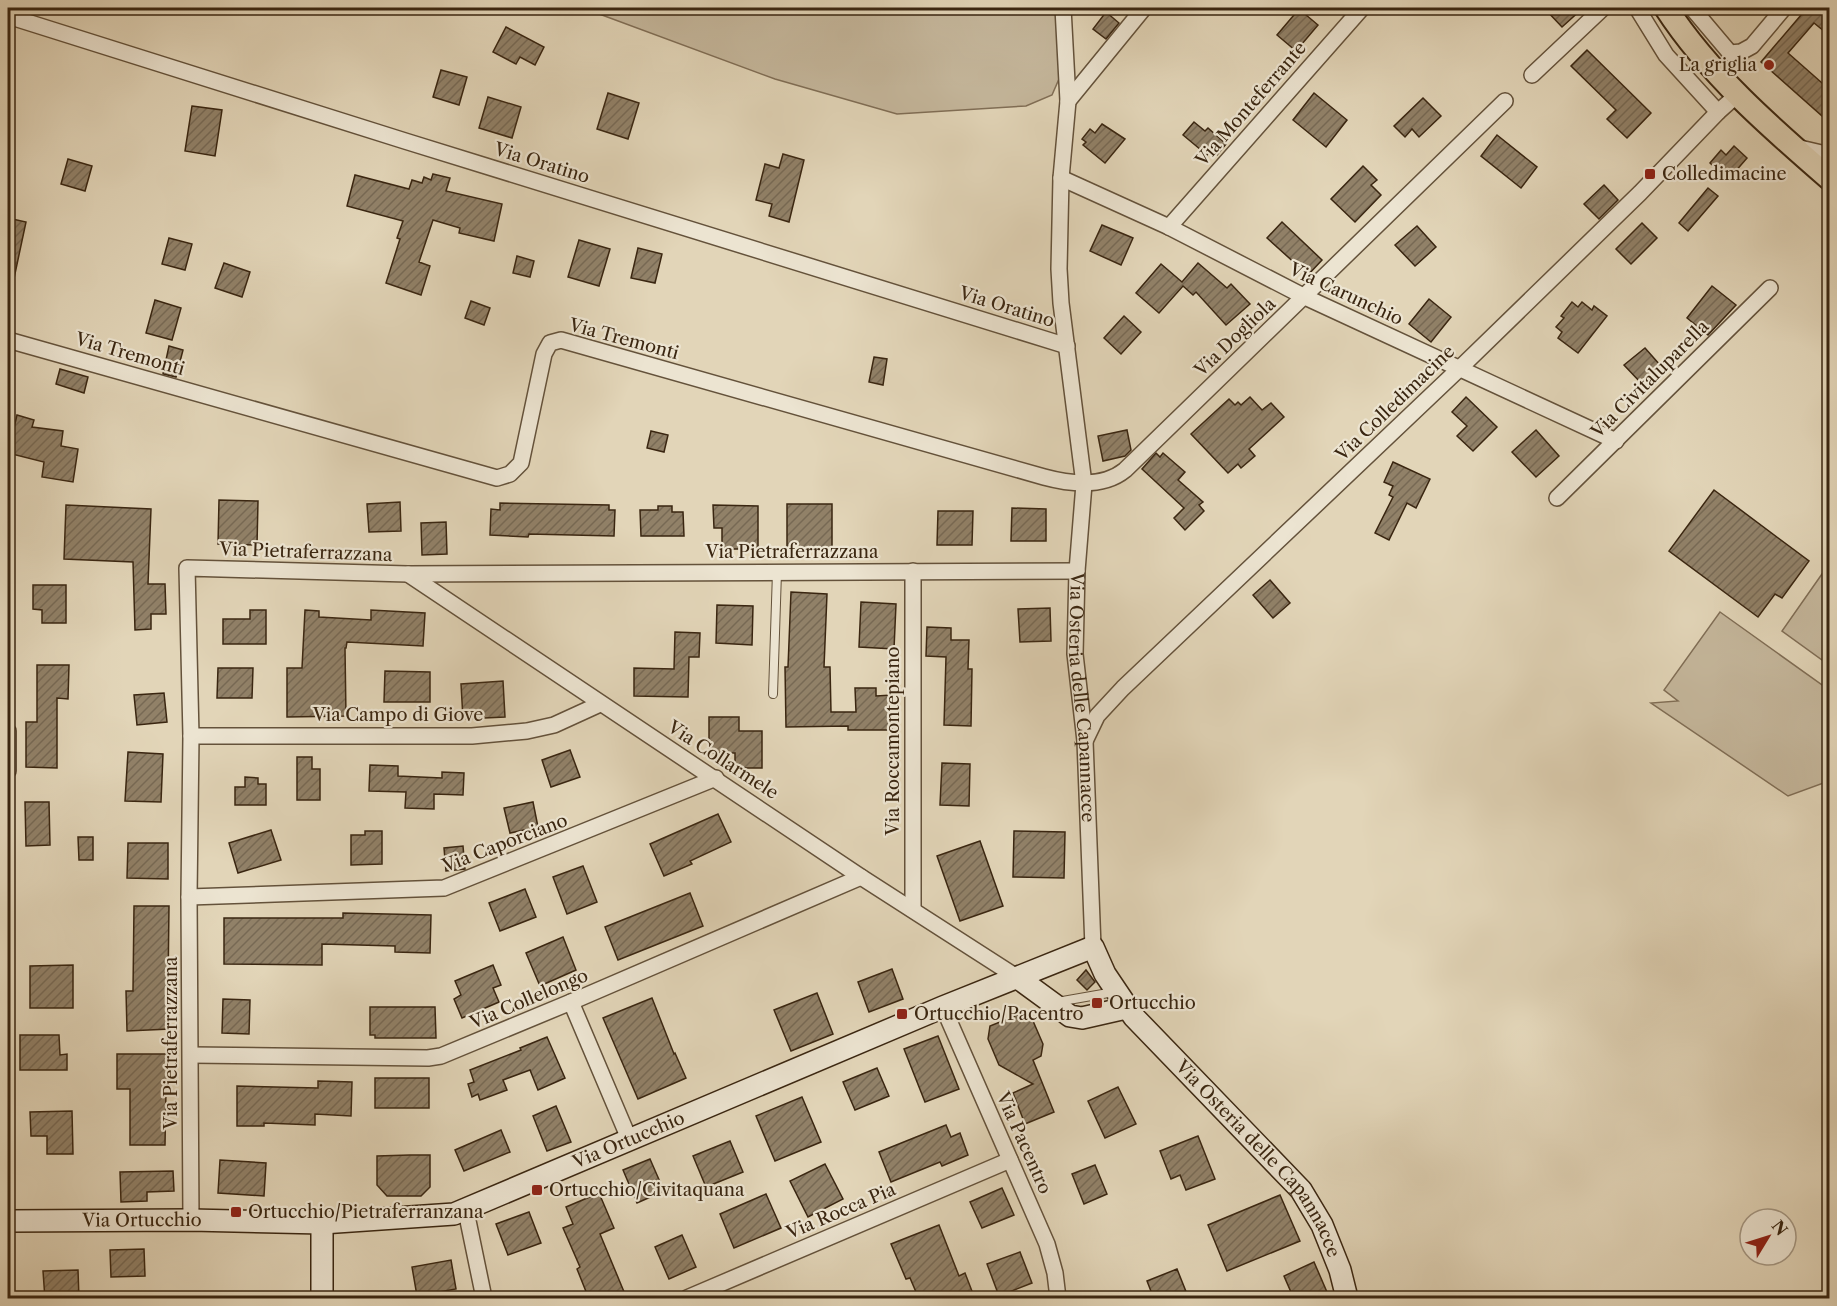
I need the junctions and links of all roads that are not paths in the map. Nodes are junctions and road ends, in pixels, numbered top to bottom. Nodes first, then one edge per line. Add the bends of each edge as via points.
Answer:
1 (1063, 8) edge
2 (1144, 8) edge
3 (1362, 8) edge
4 (1603, 8) edge
5 (1637, 8) edge
6 (1666, 8) edge
7 (1692, 8) edge
8 (1784, 8) edge
9 (8, 16) edge
10 (1532, 75) dead end
11 (1737, 95) junction
12 (1068, 101) junction
13 (1506, 101) dead end
14 (1718, 112) junction
15 (1790, 144) junction
16 (1830, 155) edge
17 (1061, 178) junction
18 (1830, 179) edge
19 (1169, 227) junction
20 (1770, 288) dead end
21 (1305, 297) junction
22 (8, 340) edge
23 (1067, 346) junction
24 (1459, 369) junction
25 (1616, 441) junction
26 (1084, 484) junction
27 (1557, 498) dead end
28 (913, 571) junction
29 (1077, 571) junction
30 (777, 572) junction
31 (408, 574) junction
32 (773, 694) dead end
33 (600, 704) junction
34 (8, 731) edge
35 (191, 736) junction
36 (1084, 741) junction
37 (8, 771) edge
38 (716, 778) junction
39 (861, 877) junction
40 (189, 897) junction
41 (913, 910) junction
42 (1094, 946) junction
43 (1018, 978) junction
44 (1121, 1000) junction
45 (571, 1002) junction
46 (943, 1007) junction
47 (191, 1055) junction
48 (630, 1141) junction
49 (1010, 1160) junction
50 (465, 1211) junction
51 (191, 1220) junction
52 (8, 1221) edge
53 (322, 1223) junction
54 (322, 1299) edge
55 (484, 1299) edge
56 (687, 1299) edge
57 (1058, 1299) edge
58 (1347, 1299) edge

1 - 12 street, Via Osteria delle Capannacce
2 - 12 street
3 - 19 street, Via Monteferrante
4 - 10 street
5 - 14 street via 1666,55
6 - 11 main road via 1690,43
7 - 8 street via 1731,53 1752,46
9 - 23 street, Via Oratino
11 - 14 street, Via Colledimacine
11 - 15 main road
12 - 17 street, Via Osteria delle Capannacce
13 - 21 street, Via Dogliola
14 - 24 street, Via Colledimacine
15 - 16 street
15 - 18 main road
17 - 19 street, Via Carunchio
17 - 23 street, Via Osteria delle Capannacce via 1059,269
19 - 21 street, Via Carunchio
20 - 25 street, Via Civitaluparella
21 - 24 street, Via Carunchio
21 - 26 street, Via Dogliola via 1125,470 1112,478
22 - 26 street, Via Tremonti via 497,478 510,474 521,463 544,354 550,343 561,340 1044,477
23 - 26 street, Via Osteria delle Capannacce
24 - 25 street, Via Carunchio
24 - 36 street, Via Colledimacine via 1123,688 1097,716
25 - 27 street, Via Civitaluparella
26 - 29 street, Via Osteria delle Capannacce
28 - 29 street, Via Pietraferrazzana
28 - 30 street, Via Pietraferrazzana
28 - 41 street, Via Roccamontepiano
29 - 36 street, Via Osteria delle Capannacce via 1075,654
30 - 31 street, Via Pietraferrazzana
30 - 32 lane
31 - 33 street, Via Collarmele
31 - 35 street, Via Pietraferrazzana via 187,568
33 - 35 street, Via Campo di Giove via 554,725 472,736
33 - 38 street, Via Collarmele
34 - 37 street
35 - 40 street, Via Pietraferrazzana
36 - 42 street, Via Osteria delle Capannacce
38 - 39 street, Via Collarmele
38 - 40 street, Via Caporciano via 444,888
39 - 41 street, Via Collarmele
39 - 45 street, Via Collelongo
40 - 47 street, Via Pietraferrazzana
41 - 43 street, Via Collarmele
42 - 43 street, Via Ortucchio
42 - 44 street, Via Osteria delle Capannacce
43 - 44 street via 1070,1016 1082,1018
43 - 46 street, Via Ortucchio
44 - 58 street, Via Osteria delle Capannacce via 1301,1190 1322,1225
45 - 47 street, Via Collelongo via 435,1057
45 - 48 street
46 - 48 street, Via Ortucchio
46 - 49 street, Via Pacentro
47 - 51 street, Via Pietraferrazzana
48 - 50 street, Via Ortucchio
49 - 56 street, Via Rocca Pia
49 - 57 street, Via Pacentro via 1047,1244
50 - 53 street, Via Ortucchio via 442,1216
50 - 55 street
51 - 52 street, Via Ortucchio
51 - 53 street, Via Ortucchio
53 - 54 street

